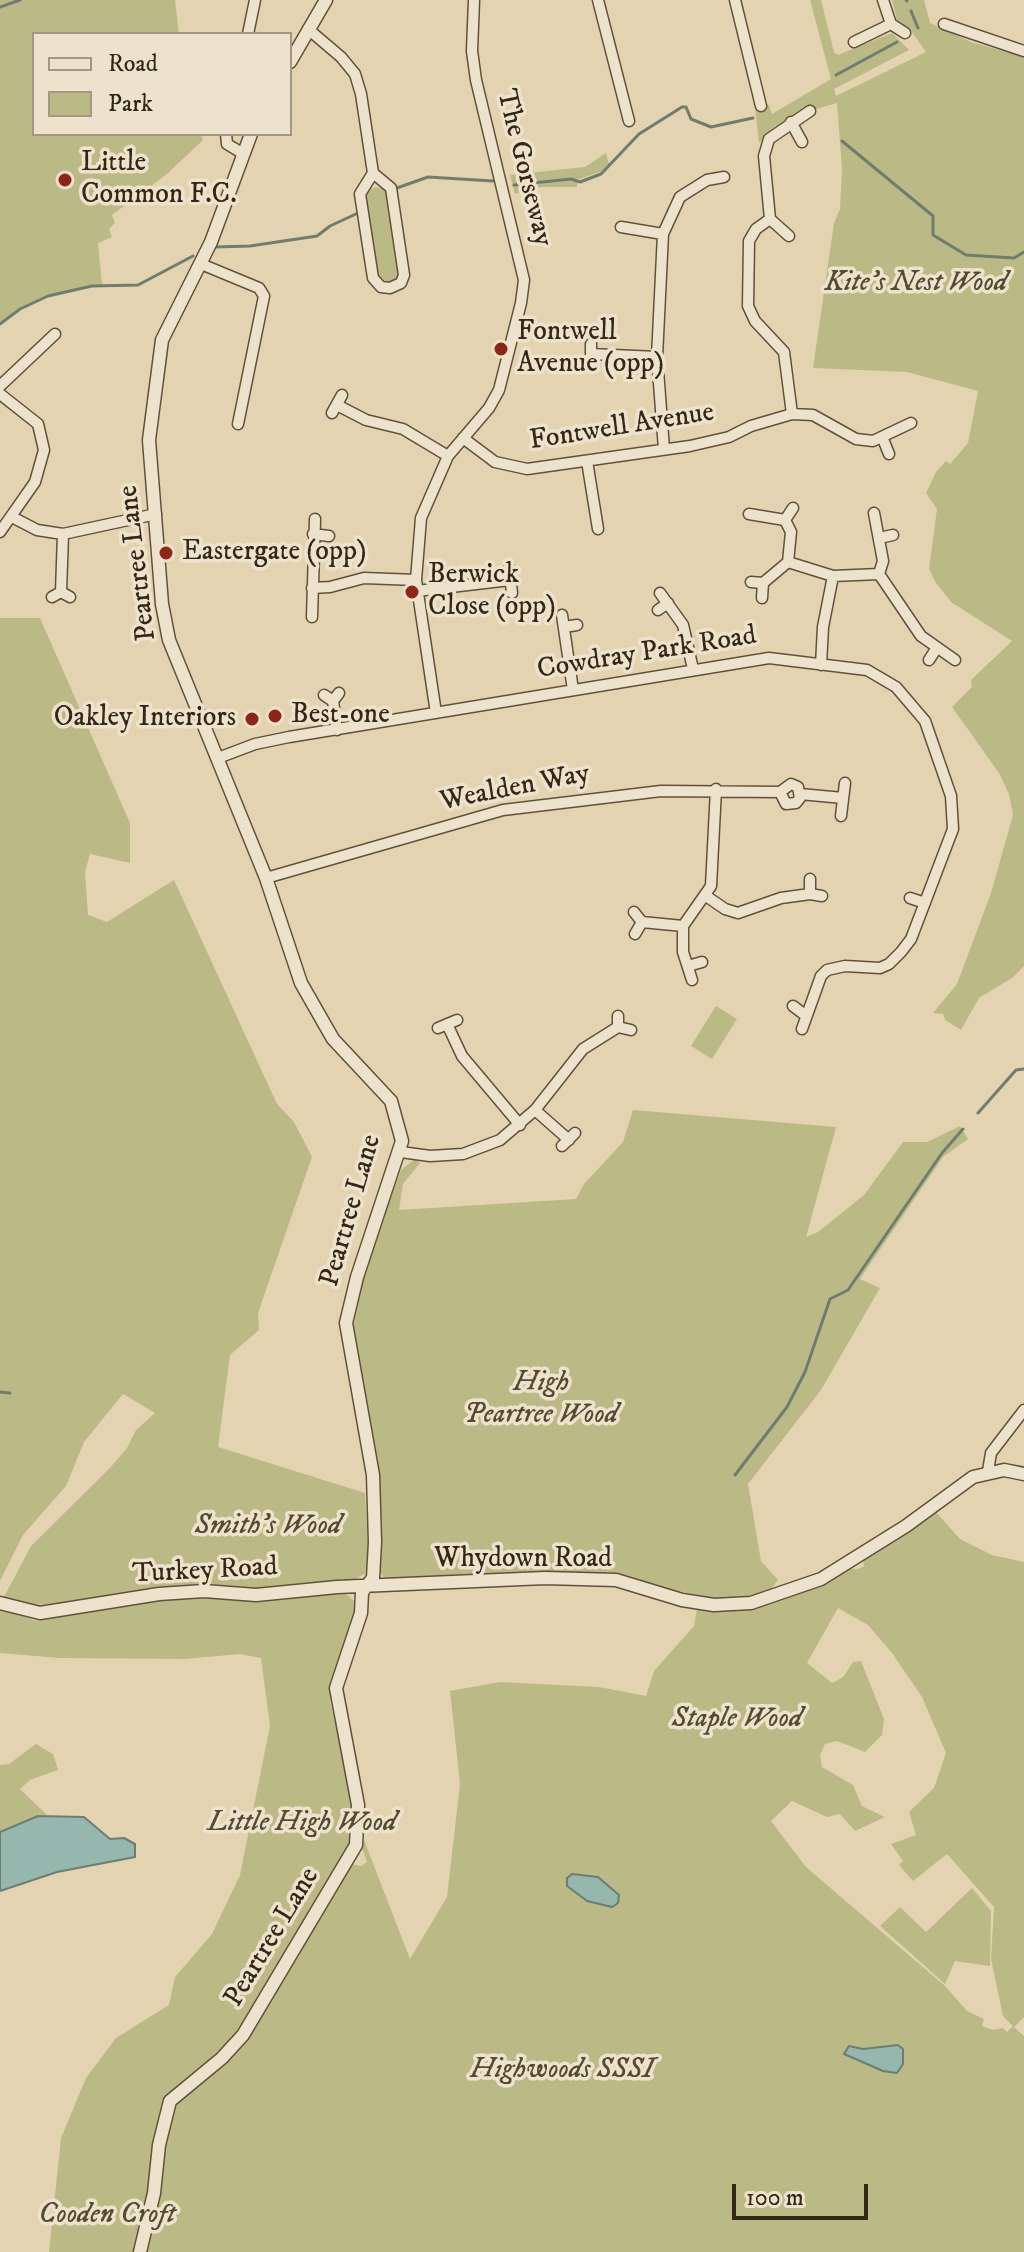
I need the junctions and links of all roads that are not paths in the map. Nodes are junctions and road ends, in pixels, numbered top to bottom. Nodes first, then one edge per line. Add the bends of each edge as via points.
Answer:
1 (255, 0) edge
2 (326, 0) edge
3 (474, 0) edge
4 (598, 0) edge
5 (735, 0) edge
6 (883, 0) edge
7 (891, 24) junction
8 (944, 24) dead end
9 (308, 29) junction
10 (248, 32) edge
11 (905, 33) dead end
12 (854, 42) dead end
13 (1024, 51) edge
14 (292, 58) edge
15 (761, 106) dead end
16 (810, 111) dead end
17 (629, 121) dead end
18 (791, 122) junction
19 (226, 136) edge
20 (250, 136) edge
21 (802, 142) dead end
22 (242, 153) junction
23 (373, 173) junction
24 (724, 177) dead end
25 (770, 219) junction
26 (621, 227) dead end
27 (663, 234) junction
28 (789, 236) dead end
29 (201, 264) junction
30 (55, 334) dead end
31 (591, 354) dead end
32 (657, 357) junction
33 (0, 386) edge
34 (0, 394) edge
35 (337, 404) dead end
36 (792, 414) junction
37 (911, 423) dead end
38 (238, 424) dead end
39 (463, 438) junction
40 (883, 439) junction
41 (664, 449) junction
42 (889, 454) dead end
43 (448, 456) junction
44 (587, 461) junction
45 (793, 508) dead end
46 (874, 513) dead end
47 (156, 514) junction
48 (749, 514) dead end
49 (12, 517) junction
50 (315, 519) dead end
51 (785, 520) junction
52 (600, 521) dead end
53 (0, 532) edge
54 (63, 534) junction
55 (313, 534) junction
56 (893, 535) dead end
57 (329, 536) dead end
58 (879, 538) junction
59 (788, 562) junction
60 (509, 568) dead end
61 (879, 574) junction
62 (833, 576) junction
63 (510, 580) junction
64 (751, 582) dead end
65 (763, 583) junction
66 (417, 586) junction
67 (312, 588) junction
68 (512, 593) dead end
69 (660, 593) dead end
70 (61, 595) dead end
71 (762, 598) dead end
72 (668, 603) junction
73 (658, 610) dead end
74 (562, 615) dead end
75 (312, 617) dead end
76 (577, 625) dead end
77 (564, 627) junction
78 (936, 649) junction
79 (929, 660) dead end
80 (955, 660) dead end
81 (821, 665) junction
82 (693, 669) junction
83 (573, 690) junction
84 (332, 696) dead end
85 (436, 713) junction
86 (337, 730) junction
87 (218, 758) junction
88 (845, 783) dead end
89 (716, 789) junction
90 (843, 798) junction
91 (841, 816) dead end
92 (266, 878) junction
93 (810, 879) dead end
94 (810, 894) junction
95 (706, 896) junction
96 (822, 896) dead end
97 (910, 898) dead end
98 (925, 903) junction
99 (634, 912) dead end
100 (642, 922) junction
101 (683, 926) junction
102 (635, 934) dead end
103 (702, 962) dead end
104 (688, 966) junction
105 (692, 980) dead end
106 (793, 1006) dead end
107 (805, 1015) junction
108 (447, 1024) dead end
109 (802, 1029) dead end
110 (631, 1030) dead end
111 (535, 1110) junction
112 (520, 1125) junction
113 (569, 1140) dead end
114 (401, 1152) junction
115 (1024, 1410) edge
116 (988, 1471) junction
117 (1024, 1474) edge
118 (367, 1586) junction
119 (0, 1603) edge
120 (140, 2252) edge

1 - 10 street
2 - 9 street
3 - 39 street, The Gorseway via 476,80 522,264 521,303 499,390
4 - 17 street
5 - 15 street
6 - 7 street
7 - 11 street
7 - 12 street
8 - 13 street
9 - 14 street
9 - 23 street via 355,74
16 - 18 street
18 - 21 street
18 - 25 street via 774,132 765,150
19 - 22 street via 227,144
20 - 22 street, Peartree Lane
22 - 29 street, Peartree Lane
23 - 23 street via 360,194 373,278 390,288 404,275 391,188
24 - 27 street via 707,180 680,197
25 - 28 street
25 - 36 street via 749,241 747,294 755,321 784,352
26 - 27 street
27 - 32 street
29 - 38 street via 259,288 264,296
29 - 47 street, Peartree Lane via 162,340 149,440
30 - 33 street via 52,348
31 - 32 street
32 - 41 street
34 - 49 street via 38,424 43,439 42,465
35 - 43 street via 366,420 403,429
36 - 40 street via 813,415 856,439
36 - 41 street, Fontwell Avenue via 729,437
37 - 40 street
39 - 43 street, The Gorseway
39 - 44 street, Fontwell Avenue via 509,467
40 - 42 street
41 - 44 street, Fontwell Avenue
43 - 66 street, The Gorseway via 421,518
44 - 52 street
45 - 51 street
46 - 58 street
47 - 54 street
47 - 87 street, Peartree Lane via 169,640
48 - 51 street
49 - 53 street
49 - 54 street via 37,530
50 - 55 street
51 - 59 street via 791,532
54 - 70 street
55 - 57 street
55 - 67 street
56 - 58 street
58 - 61 street
59 - 62 street
59 - 65 street
60 - 63 street
61 - 62 street
61 - 78 street via 905,616
62 - 81 street
63 - 66 street
63 - 68 street
64 - 65 street
65 - 71 street
66 - 67 street via 364,578
66 - 85 street, The Gorseway
67 - 75 street
69 - 72 street
72 - 73 street
72 - 82 street via 683,625
74 - 77 street
76 - 77 street
77 - 83 street
78 - 79 street
78 - 80 street
81 - 82 street, Cowdray Park Road via 769,658
81 - 98 street, Cowdray Park Road via 867,670 896,687 925,721 953,811 949,844
82 - 83 street, Cowdray Park Road
83 - 85 street, Cowdray Park Road
84 - 86 street
85 - 86 street, Cowdray Park Road
86 - 87 street, Cowdray Park Road via 255,744
87 - 92 street, Peartree Lane
88 - 90 street
89 - 90 street, Wealden Way via 780,792 791,784 800,794
89 - 92 street, Wealden Way via 608,795 503,810
89 - 95 street via 713,873
90 - 91 street
92 - 114 street, Peartree Lane via 301,983 323,1024 391,1101 401,1126
93 - 94 street
94 - 95 street via 738,913
94 - 96 street
95 - 101 street
97 - 98 street
98 - 107 street, Cowdray Park Road via 911,939 889,964 827,970
99 - 100 street
100 - 101 street
100 - 102 street
101 - 104 street
103 - 104 street
104 - 105 street
106 - 107 street
107 - 109 street, Cowdray Park Road
108 - 112 street via 462,1056
110 - 111 street via 618,1021 583,1049
111 - 112 street
111 - 113 street
112 - 114 street via 500,1140 463,1154
114 - 118 street, Peartree Lane via 346,1323 373,1475 373,1578
115 - 116 street via 991,1453
116 - 117 street
116 - 118 street, Whydown Road via 821,1579 751,1603 682,1600 616,1580
118 - 119 street, Turkey Road via 256,1595 159,1594 40,1613
118 - 120 street, Peartree Lane via 336,1688 358,1805 356,1845 243,2035 170,2101

